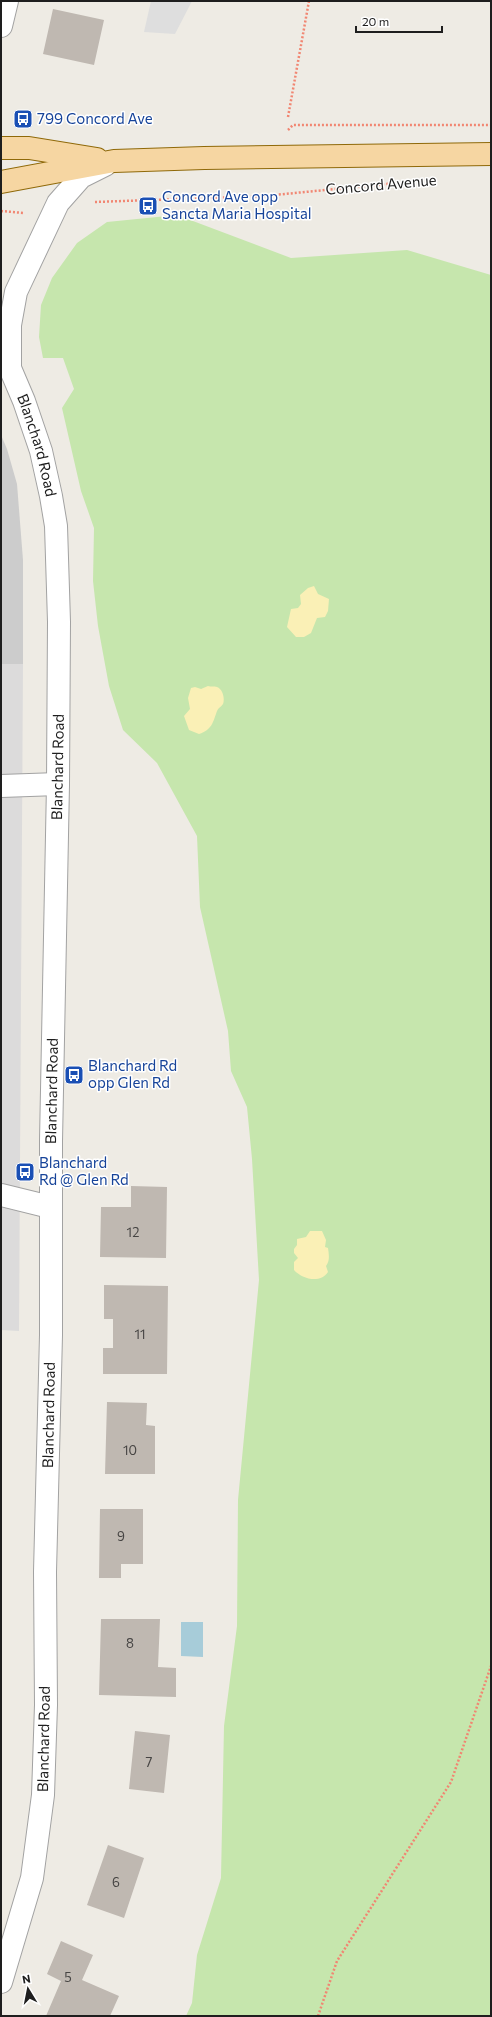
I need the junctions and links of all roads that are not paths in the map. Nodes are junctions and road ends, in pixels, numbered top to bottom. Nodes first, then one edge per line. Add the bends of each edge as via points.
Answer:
1 (7, 1) edge
2 (1, 26) edge
3 (1, 148) edge
4 (491, 154) edge
5 (114, 161) junction
6 (1, 182) edge
7 (5, 357) edge
8 (58, 784) junction
9 (1, 786) edge
10 (1, 1196) edge
11 (50, 1207) junction
12 (1, 1982) edge

1 - 2 street
3 - 5 main road, Concord Avenue via 29,148
4 - 5 main road, Concord Avenue
5 - 6 main road, Concord Avenue
5 - 7 street via 81,177 58,203 16,292
7 - 8 street, Blanchard Road via 41,451 56,526 59,622
8 - 9 street
8 - 11 street, Blanchard Road
10 - 11 street
11 - 12 street, Blanchard Road via 43,1795 32,1878

